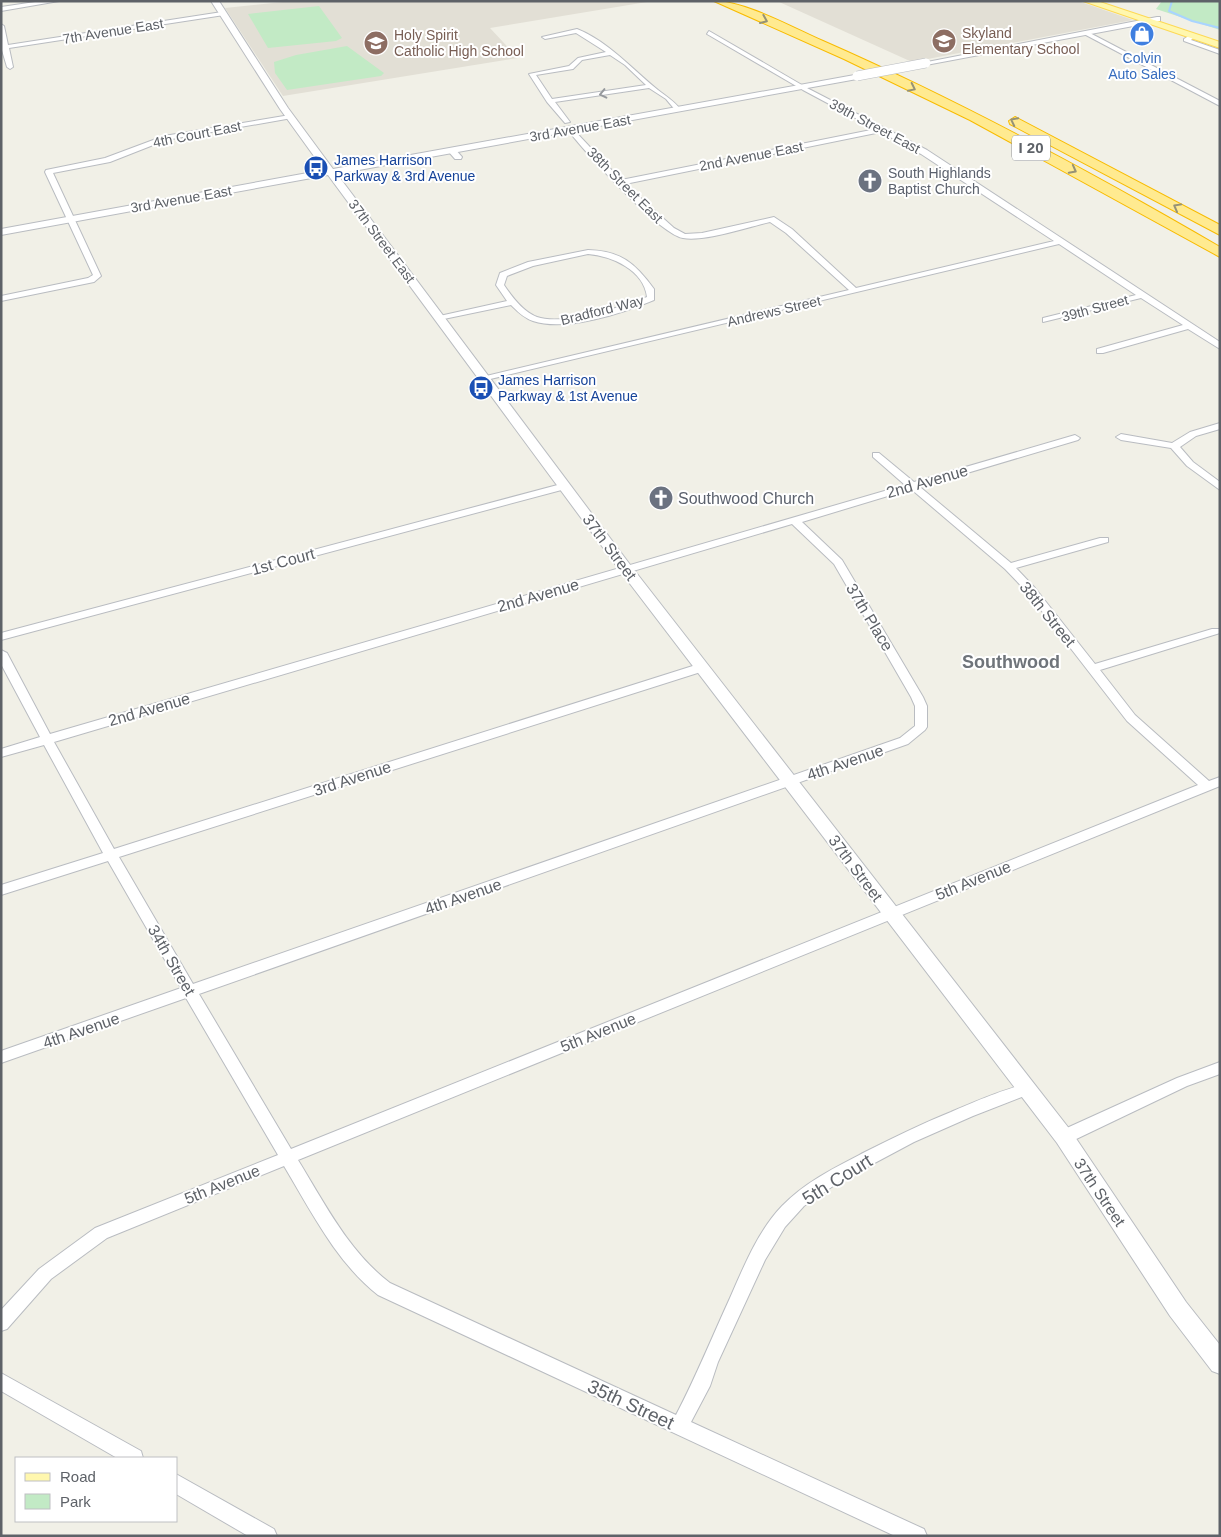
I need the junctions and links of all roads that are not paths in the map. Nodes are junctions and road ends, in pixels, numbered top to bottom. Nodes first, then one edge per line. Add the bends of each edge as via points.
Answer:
1 (56, 1) edge
2 (215, 1) edge
3 (719, 1) edge
4 (748, 1) edge
5 (1087, 1) edge
6 (1105, 1) edge
7 (1, 9) edge
8 (222, 14) junction
9 (1128, 20) junction
10 (1159, 22) junction
11 (1, 26) edge
12 (709, 33) dead end
13 (1086, 33) junction
14 (1192, 36) junction
15 (545, 37) dead end
16 (1220, 38) edge
17 (1220, 45) edge
18 (4, 47) junction
19 (1220, 52) edge
20 (612, 53) junction
21 (10, 67) dead end
22 (926, 78) dead end
23 (651, 86) junction
24 (801, 86) junction
25 (550, 101) junction
26 (1220, 104) edge
27 (678, 110) junction
28 (1000, 114) dead end
29 (290, 117) junction
30 (568, 126) junction
31 (882, 130) junction
32 (332, 173) junction
33 (620, 183) junction
34 (71, 218) junction
35 (1220, 231) edge
36 (1, 232) edge
37 (1062, 241) junction
38 (1220, 253) edge
39 (855, 291) junction
40 (1144, 295) junction
41 (510, 298) junction
42 (1, 299) edge
43 (436, 313) junction
44 (1046, 320) dead end
45 (1190, 326) junction
46 (1220, 346) edge
47 (1100, 351) dead end
48 (485, 379) junction
49 (1220, 426) edge
50 (1121, 437) dead end
51 (1075, 438) dead end
52 (1174, 446) junction
53 (876, 456) dead end
54 (565, 486) junction
55 (911, 486) junction
56 (1220, 487) edge
57 (794, 520) junction
58 (1104, 540) dead end
59 (1009, 567) junction
60 (626, 569) junction
61 (1216, 631) dead end
62 (1, 637) edge
63 (1, 653) edge
64 (703, 667) junction
65 (1094, 668) junction
66 (921, 727) joint
67 (46, 740) junction
68 (1, 753) edge
69 (789, 781) junction
70 (1213, 783) edge
71 (111, 855) junction
72 (1, 890) edge
73 (891, 913) junction
74 (190, 992) junction
75 (1, 1057) edge
76 (1220, 1068) edge
77 (1027, 1088) junction
78 (1064, 1137) junction
79 (287, 1158) junction
80 (352, 1262) joint
81 (1, 1323) edge
82 (1220, 1363) edge
83 (1, 1381) edge
84 (679, 1427) junction
85 (132, 1457) edge
86 (178, 1484) edge
87 (267, 1536) edge
88 (917, 1536) edge

1 - 7 street
2 - 8 street, 37th Street East
3 -> 38 highway, I 20 via 948,105 1101,184
4 - 22 highway
5 - 9 main road
6 - 10 main road
8 - 18 street, 7th Avenue East
8 - 29 street, 37th Street East
9 - 10 main road
9 - 10 main road
9 - 13 street, 3rd Avenue East
10 - 14 main road
10 - 16 main road
11 - 18 street
12 - 24 street, 39th Street East
13 - 24 street, 3rd Avenue East, bridge
13 - 26 street
14 - 17 main road
14 - 19 street via 1186,40
15 - 20 street via 577,31
18 - 21 street
20 - 23 street
20 - 25 street, 38th Street East via 580,59 571,68 532,74
23 -> 25 street
23 - 27 street via 663,102
24 - 27 street, 3rd Avenue East
24 - 31 street, 39th Street East
25 - 30 street, 38th Street East
27 - 30 street, 3rd Avenue East
35 -> 28 highway, I 20
29 - 32 street, 37th Street East
29 - 34 street, 4th Court East via 164,138 107,160 49,172
30 - 32 street, 3rd Avenue East via 455,154
30 - 33 street, 38th Street East
31 - 33 street, 2nd Avenue East
31 - 37 street, 39th Street East via 924,152
32 - 34 street, 3rd Avenue East
32 - 43 street, 37th Street East
33 - 39 street, 38th Street East via 670,230 684,236 771,219
34 - 36 street, 3rd Avenue East
34 - 42 street via 97,276
37 - 39 street, Andrews Street
37 - 40 street, 39th Street
39 - 48 street, Andrews Street
40 - 44 street, 39th Street
40 - 45 street, 39th Street
41 - 41 street, Bradford Way via 534,319 565,321 635,305 650,298 650,289 623,259 610,253 588,252 531,264 503,275 500,285
41 - 43 street
43 - 48 street, 37th Street East
45 - 46 street, 39th Street
45 - 47 street
48 - 54 street, 37th Street
49 - 52 street via 1193,434
50 - 52 street
51 - 55 street, 2nd Avenue
52 - 56 street via 1190,464
53 - 55 street, 38th Street
54 - 60 street, 37th Street
54 - 62 street, 1st Court
55 - 57 street, 2nd Avenue
55 - 59 street, 38th Street
57 - 60 street, 2nd Avenue
57 - 66 street, 37th Place via 838,562 917,697 921,706
58 - 59 street
59 - 65 street, 38th Street
60 - 64 street, 37th Street
60 - 67 street, 2nd Avenue
61 - 65 street
63 - 67 street, 34th Street
64 - 69 street, 37th Street
64 - 71 street, 3rd Avenue
65 - 70 street, 38th Street via 1130,718
66 - 69 street, 4th Avenue via 904,741
67 - 68 street, 2nd Avenue
67 - 71 street, 34th Street
69 - 73 street, 37th Street
69 - 74 street, 4th Avenue
70 - 73 street, 5th Avenue
71 - 72 street, 3rd Avenue
71 - 74 street, 34th Street
73 - 77 street, 37th Street
73 - 79 street, 5th Avenue
74 - 75 street, 4th Avenue
74 - 79 street, 34th Street
76 - 78 street via 1182,1082
77 - 78 street, 37th Street
77 - 84 street, 5th Court via 968,1110 852,1165 821,1184 793,1208 759,1252 704,1380
78 - 82 street, 37th Street via 1178,1309
79 - 80 street, 34th Street
79 - 81 street, 5th Avenue via 101,1233 45,1274
80 - 84 street, 35th Street via 384,1289
83 - 85 street
84 - 88 street, 35th Street
86 - 87 street

